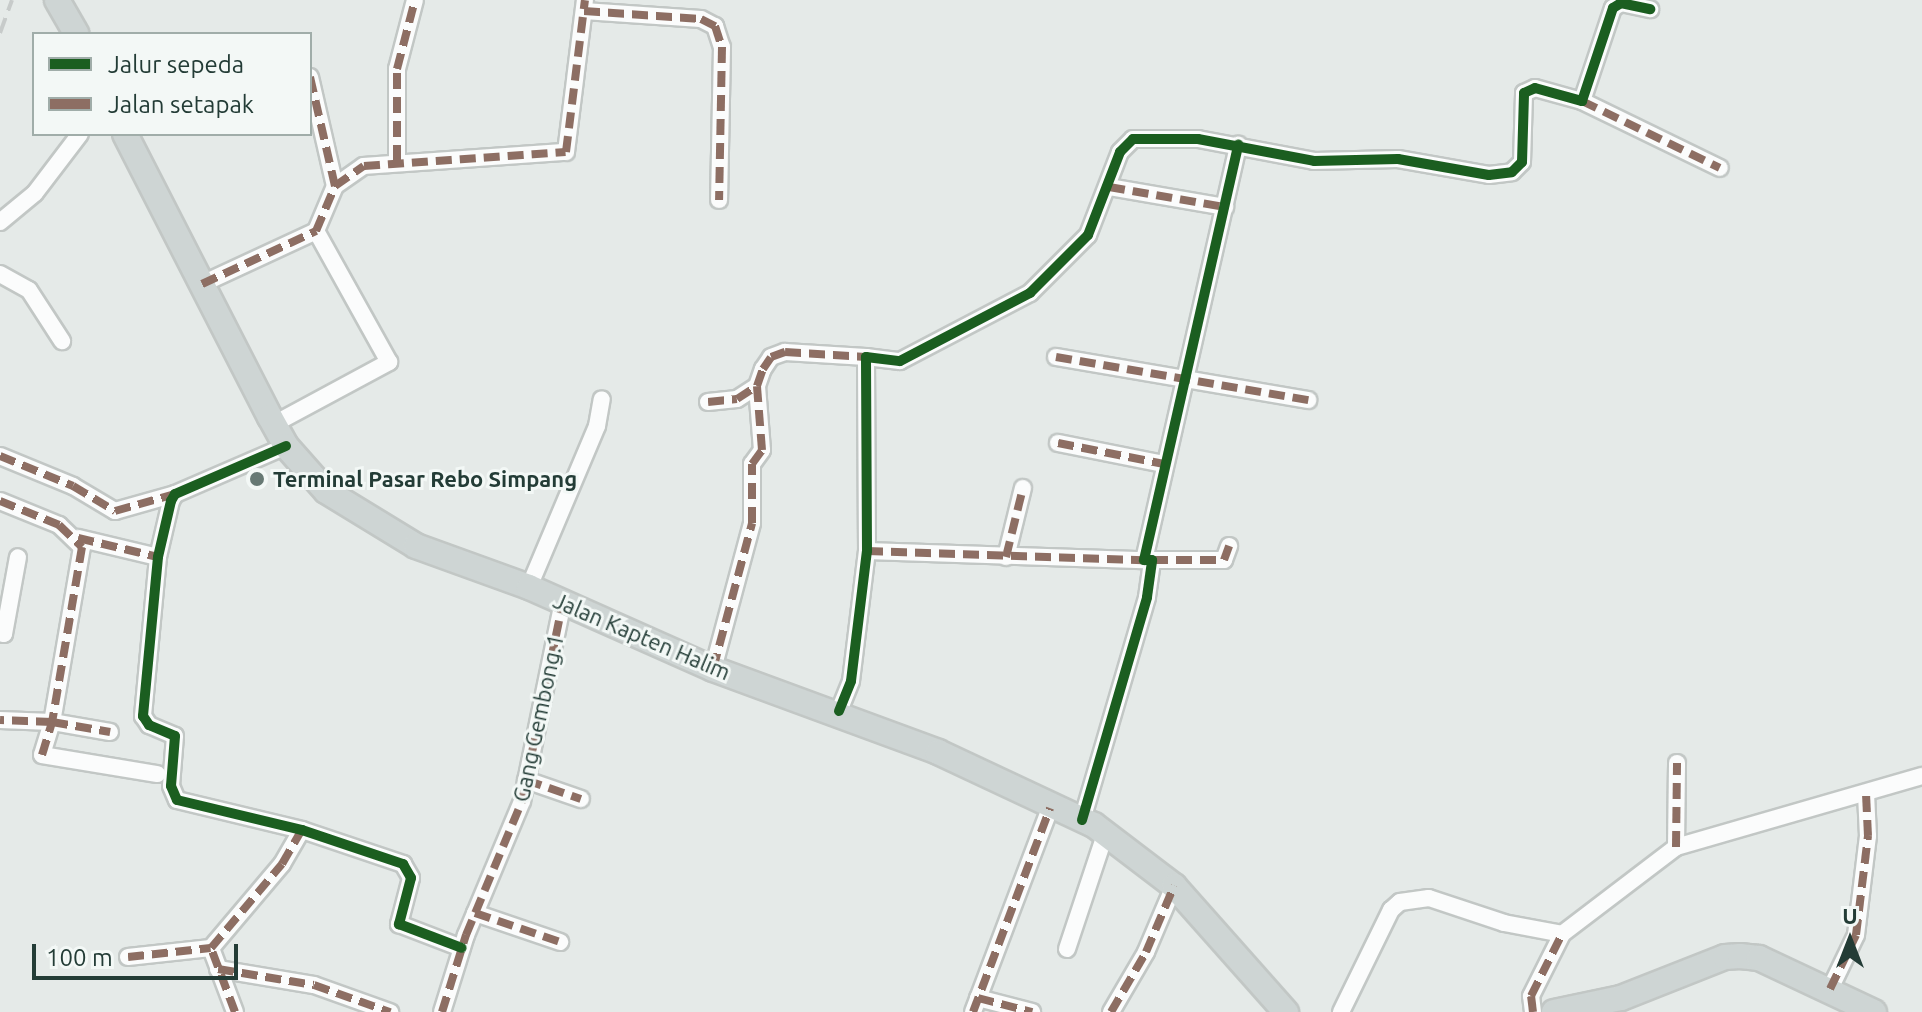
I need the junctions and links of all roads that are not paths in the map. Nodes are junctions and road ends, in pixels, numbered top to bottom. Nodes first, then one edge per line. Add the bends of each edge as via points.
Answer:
1 (57, 0) edge
2 (415, 0) edge
3 (584, 6) edge
4 (1650, 9) dead end
5 (76, 32) edge
6 (312, 86) edge
7 (1582, 101) junction
8 (78, 136) edge
9 (126, 136) edge
10 (1238, 145) junction
11 (397, 161) junction
12 (1720, 168) dead end
13 (335, 186) junction
14 (1109, 187) junction
15 (719, 200) dead end
16 (1225, 207) junction
17 (0, 222) edge
18 (316, 231) junction
19 (0, 274) edge
20 (202, 284) junction
21 (62, 341) dead end
22 (866, 357) junction
23 (1056, 357) dead end
24 (1185, 380) junction
25 (757, 386) junction
26 (602, 399) dead end
27 (1308, 400) dead end
28 (708, 402) dead end
29 (274, 424) junction
30 (1058, 443) dead end
31 (286, 446) junction
32 (0, 456) edge
33 (1164, 464) junction
34 (1023, 488) dead end
35 (175, 494) junction
36 (0, 501) edge
37 (78, 538) junction
38 (1229, 546) dead end
39 (867, 551) junction
40 (18, 557) dead end
41 (158, 557) junction
42 (1006, 557) junction
43 (1148, 560) junction
44 (529, 587) junction
45 (563, 602) junction
46 (0, 633) edge
47 (713, 669) junction
48 (839, 711) junction
49 (0, 720) edge
50 (52, 722) junction
51 (110, 732) dead end
52 (1677, 763) dead end
53 (157, 774) dead end
54 (1922, 776) edge
55 (526, 780) junction
56 (1866, 793) junction
57 (581, 799) dead end
58 (1050, 808) junction
59 (1082, 820) junction
60 (302, 830) junction
61 (1105, 835) junction
62 (1676, 847) junction
63 (1174, 886) junction
64 (475, 913) junction
65 (1562, 934) junction
66 (560, 942) dead end
67 (211, 948) junction
68 (462, 948) junction
69 (1067, 949) dead end
70 (128, 957) dead end
71 (218, 969) junction
72 (1830, 989) junction
73 (975, 1005) edge
74 (235, 1012) edge
75 (390, 1012) edge
76 (442, 1012) edge
77 (1032, 1012) edge
78 (1111, 1012) edge
79 (1286, 1012) edge
80 (1341, 1012) edge
81 (1533, 1012) edge
82 (1554, 1012) edge
83 (1874, 1012) edge

1 - 5 main road
2 - 11 street via 397,69
3 - 11 street via 566,152
3 - 15 street via 701,19 715,26 722,47
4 - 7 street via 1621,3 1613,8
6 - 13 street
7 - 10 street via 1528,89 1522,162 1500,174 1409,160 1314,161
7 - 12 street
8 - 17 street via 35,193
9 - 20 main road, Jalan Kapten Halim
10 - 14 street via 1133,139 1120,152
10 - 16 street
11 - 13 street via 364,166
13 - 18 street
14 - 16 street
14 - 22 street via 1088,235 1030,293 900,361
16 - 24 street
18 - 20 street
18 - 29 street via 389,362
19 - 21 street via 29,290
20 - 29 main road, Jalan Kapten Halim
22 - 25 street via 785,352 771,357
22 - 39 street
23 - 24 street
24 - 27 street
24 - 33 street
25 - 28 street via 737,399
25 - 47 street via 762,450 752,464 752,523
26 - 44 street via 597,426
29 - 31 main road, Jalan Kapten Halim
30 - 33 street
31 - 35 street
31 - 44 main road, Jalan Kapten Halim via 308,474 358,515 416,546
32 - 35 street via 73,486 115,511
33 - 43 street
34 - 42 street
35 - 41 street
36 - 37 street via 36,513
37 - 41 street
37 - 50 street via 82,547
38 - 43 street via 1224,560
39 - 42 street
39 - 48 street via 851,681
40 - 46 street via 4,634
41 - 60 street via 143,709 149,725 175,736 172,796
42 - 43 street
43 - 59 street via 1147,597
44 - 45 main road, Jalan Kapten Halim
45 - 47 main road, Jalan Kapten Halim
45 - 55 street, Gang Gembong.1
47 - 48 main road, Jalan Kapten Halim
48 - 58 main road, Jalan Kapten Halim via 938,752
49 - 50 street
50 - 51 street
50 - 53 street via 42,755
52 - 62 street
54 - 56 street
55 - 57 street
55 - 64 street, Gang Gembong.1
56 - 62 street
56 - 72 street via 1868,836 1856,935
58 - 59 main road, Jalan Kapten Halim
58 - 73 street
59 - 61 main road, Jalan Kapten Halim
60 - 67 street via 282,864
60 - 68 street via 403,864 411,878 399,924
61 - 63 main road, Jalan Kapten Halim
61 - 69 street
62 - 65 street
63 - 78 street via 1146,952
63 - 79 main road, Jalan Kapten Halim
64 - 66 street
64 - 68 street, Gang Gembong.1
65 - 80 street via 1413,897 1391,910
65 - 81 street via 1531,996
67 - 70 street
67 - 71 street
68 - 76 street, Gang Gembong.1
71 - 74 street
71 - 75 street via 314,985
72 - 82 main road via 1759,958 1725,957 1658,987
72 - 83 main road
73 - 77 street

